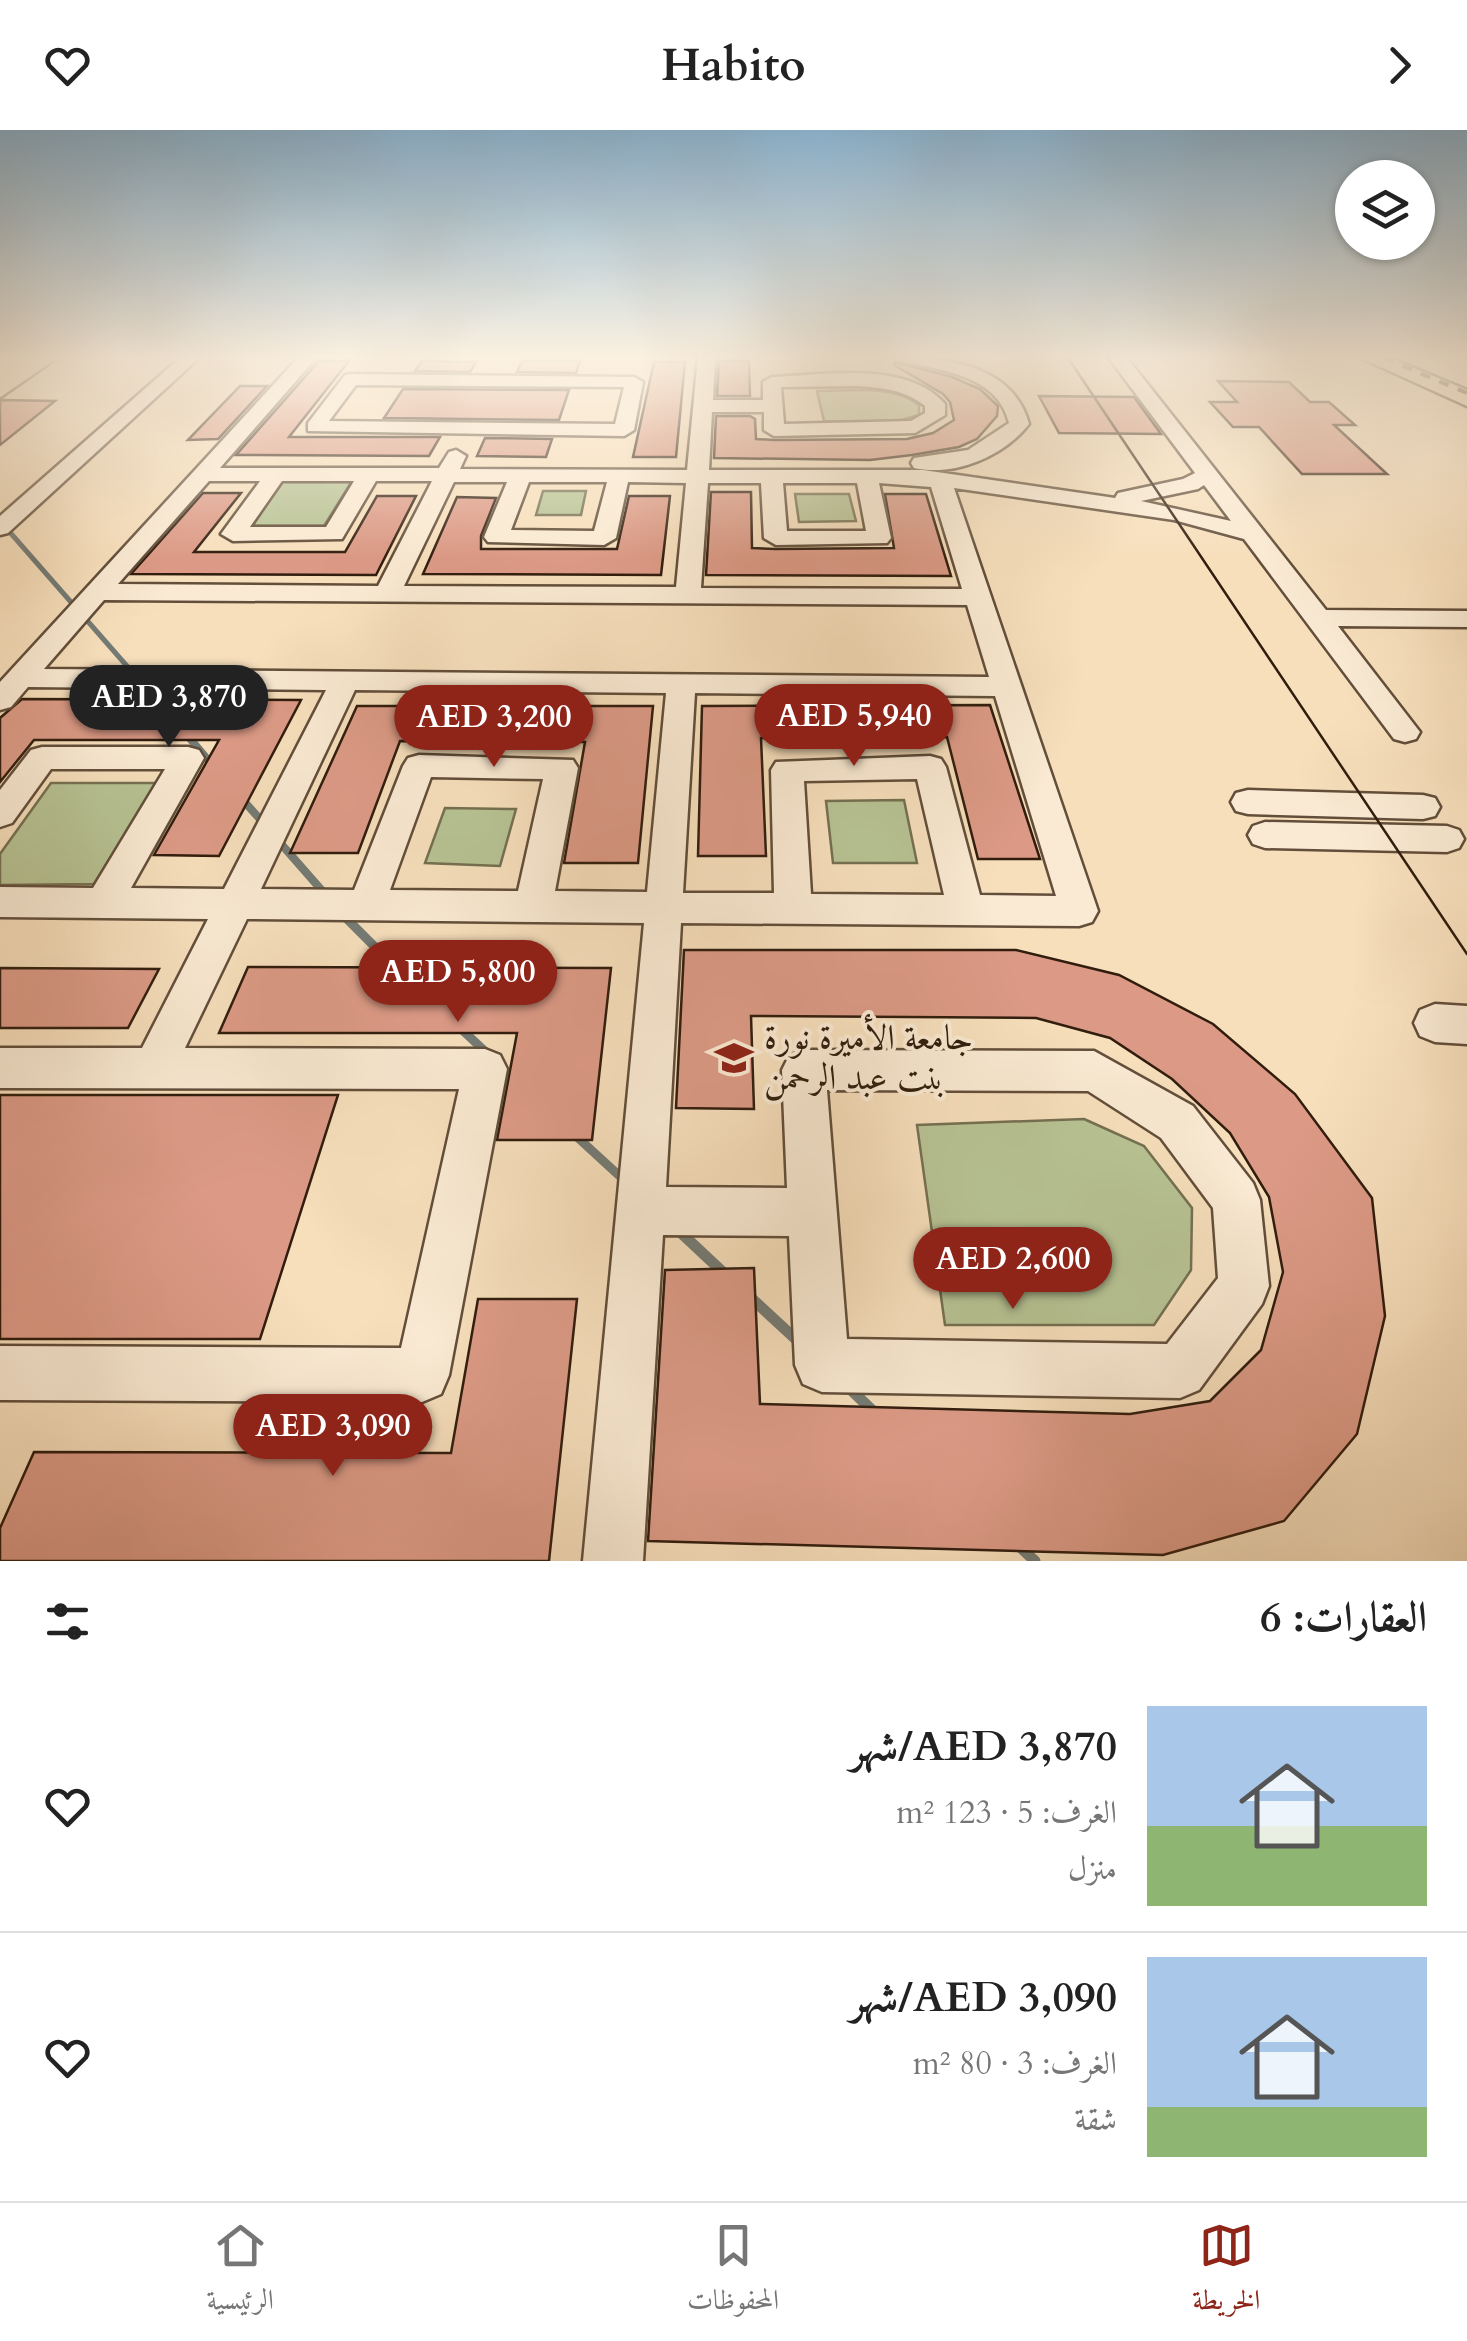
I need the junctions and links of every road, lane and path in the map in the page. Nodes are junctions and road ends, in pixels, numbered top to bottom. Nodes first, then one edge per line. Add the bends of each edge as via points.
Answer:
1 (87, 425) edge
2 (115, 425) edge
3 (247, 425) edge
4 (317, 425) edge
5 (625, 425) edge
6 (701, 425) edge
7 (774, 425) edge
8 (916, 425) edge
9 (1018, 425) edge
10 (1170, 425) edge
11 (470, 429) junction
12 (210, 466) junction
13 (449, 470) junction
14 (698, 470) junction
15 (276, 474) junction
16 (1208, 474) junction
17 (369, 475) junction
18 (520, 476) junction
19 (620, 476) junction
20 (772, 477) junction
21 (868, 477) junction
22 (923, 477) junction
23 (0, 500) edge
24 (1106, 503) junction
25 (0, 528) edge
26 (1254, 534) junction
27 (97, 592) junction
28 (388, 592) junction
29 (688, 594) junction
30 (978, 598) junction
31 (1318, 618) junction
32 (1467, 620) edge
33 (20, 678) junction
34 (344, 681) junction
35 (681, 684) junction
36 (1008, 687) junction
37 (0, 700) edge
38 (1405, 732) dead end
39 (1248, 802) dead end
40 (1422, 807) dead end
41 (0, 814) edge
42 (1265, 835) dead end
43 (1447, 839) dead end
44 (0, 902) edge
45 (103, 903) junction
46 (234, 905) junction
47 (366, 906) junction
48 (533, 908) junction
49 (663, 910) junction
50 (793, 910) junction
51 (966, 911) junction
52 (0, 1068) edge
53 (154, 1068) junction
54 (640, 1211) junction
55 (812, 1212) junction
56 (2, 1378) edge
57 (613, 1561) edge

1 - 23 street
2 - 25 street
3 - 12 street
4 - 11 street
5 - 11 street via 624,430
6 - 14 street
7 - 8 street via 774,430
9 - 14 street via 1001,445 944,463
10 - 16 street
11 - 13 street
12 - 13 street
12 - 15 street
12 - 27 street
13 - 14 street
13 - 17 street
13 - 18 street
13 - 28 street
14 - 19 street
14 - 20 street
14 - 29 street
15 - 17 street
15 - 17 street via 234,534 334,534
16 - 24 street
16 - 26 street
18 - 19 street
18 - 19 street via 496,537 604,538
20 - 21 street
20 - 21 street via 776,538 879,538
21 - 22 street
22 - 24 street
22 - 30 street via 941,482
24 - 26 street
26 - 31 street
27 - 28 street
27 - 33 street
28 - 29 street
29 - 30 street
30 - 36 street
31 - 32 street
31 - 38 street
33 - 34 street
33 - 37 street
34 - 35 street
34 - 46 street
35 - 36 street
35 - 49 street
36 - 51 street via 1079,911
39 - 40 street
41 - 45 street via 42,758 188,758
42 - 43 street
44 - 45 street
45 - 46 street
46 - 47 street
46 - 53 street
47 - 48 street
47 - 48 street via 419,766 562,768
48 - 49 street
49 - 50 street
49 - 54 street
50 - 51 street
50 - 51 street via 787,770 930,766
52 - 53 street
53 - 56 street via 486,1070 422,1375
54 - 55 street
54 - 57 street
55 - 55 street via 822,1366 1180,1371 1244,1286 1236,1200 1177,1122 1094,1070 804,1070

